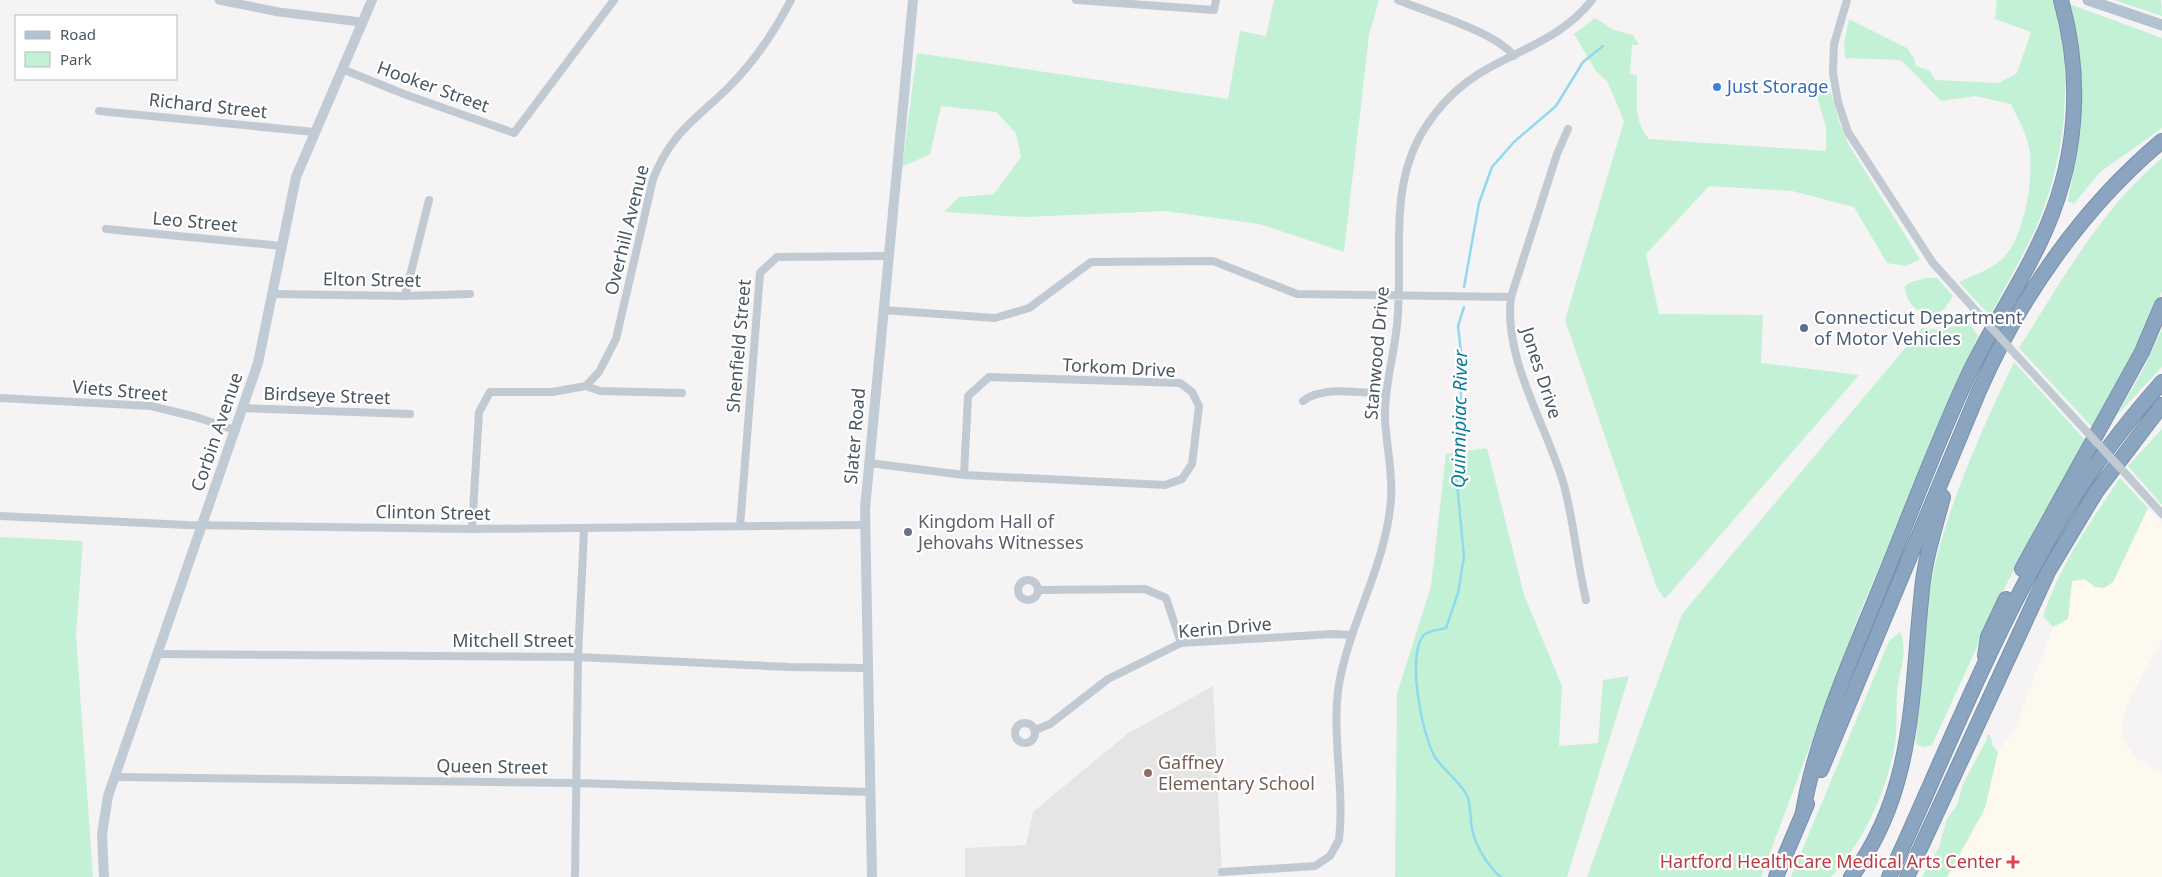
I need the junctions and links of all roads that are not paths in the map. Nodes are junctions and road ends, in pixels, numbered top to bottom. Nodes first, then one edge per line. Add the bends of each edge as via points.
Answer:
1 (219, 0) edge
2 (372, 0) edge
3 (614, 0) edge
4 (791, 0) edge
5 (913, 0) edge
6 (1076, 0) edge
7 (1216, 0) edge
8 (1398, 0) edge
9 (1592, 0) edge
10 (1847, 0) edge
11 (2061, 0) edge
12 (2088, 0) edge
13 (361, 22) junction
14 (2162, 25) edge
15 (1514, 56) junction
16 (342, 69) junction
17 (99, 111) dead end
18 (1568, 129) dead end
19 (314, 132) junction
20 (2162, 141) edge
21 (429, 200) dead end
22 (106, 229) dead end
23 (282, 246) junction
24 (889, 256) junction
25 (273, 294) junction
26 (470, 294) dead end
27 (405, 296) junction
28 (1398, 296) junction
29 (1511, 297) junction
30 (2162, 305) edge
31 (883, 310) junction
32 (2162, 382) edge
33 (586, 386) junction
34 (682, 393) dead end
35 (1386, 394) junction
36 (0, 398) edge
37 (1303, 401) dead end
38 (2162, 404) edge
39 (243, 408) junction
40 (410, 414) dead end
41 (235, 430) junction
42 (869, 464) junction
43 (1948, 464) junction
44 (964, 474) junction
45 (2162, 514) edge
46 (0, 516) edge
47 (202, 525) junction
48 (865, 525) junction
49 (740, 526) junction
50 (472, 529) junction
51 (584, 530) junction
52 (1038, 590) dead end
53 (1586, 600) dead end
54 (1352, 636) junction
55 (1181, 643) junction
56 (157, 654) junction
57 (578, 657) junction
58 (868, 668) junction
59 (1983, 671) junction
60 (1035, 730) dead end
61 (114, 777) junction
62 (575, 783) junction
63 (870, 792) junction
64 (1803, 812) junction
65 (1222, 872) dead end
66 (104, 877) edge
67 (575, 877) edge
68 (872, 877) edge
69 (1776, 877) edge
70 (1851, 877) edge
71 (1889, 877) edge
72 (1907, 877) edge

1 - 13 street via 279,12
2 - 13 main road, Corbin Avenue
3 - 16 street, Hooker Street via 514,133
4 - 33 street, Overhill Avenue via 754,58 729,87 690,121 670,144 660,162 653,179 616,338 599,372
5 - 24 main road, Slater Road
6 - 7 street via 1214,10
8 - 15 street via 1490,37
9 - 15 street, Stanwood Drive via 1560,30
10 - 45 street, bridge via 1834,44 1833,73 1848,132 1933,263
11 - 64 highway via 2072,56 2075,107 2070,157 2061,190 2040,243 1959,397 1852,659 1815,762
12 - 14 main road
13 - 16 main road, Corbin Avenue
15 - 28 street, Stanwood Drive via 1459,88 1432,117 1414,148 1400,196
16 - 19 main road, Corbin Avenue
17 - 19 street, Richard Street
18 - 29 street, Jones Drive
19 - 23 main road, Corbin Avenue via 296,177
20 - 43 highway via 2096,206 2042,277 1989,369
21 - 27 street
22 - 23 street, Leo Street
23 - 25 main road, Corbin Avenue
24 - 31 main road, Slater Road
24 - 49 street, Shenfield Street via 777,257 760,273
25 - 27 street, Elton Street
25 - 39 main road, Corbin Avenue via 262,351
26 - 27 street, Elton Street
28 - 29 street
28 - 31 street via 1298,294 1213,261 1091,262 1029,308 996,318
28 - 35 street, Stanwood Drive via 1397,326
29 - 53 street, Jones Drive via 1512,338 1563,483
30 - 59 highway via 2137,360 2014,583 1988,637
31 - 42 main road, Slater Road
32 - 59 highway via 2113,442 2064,513 2027,578
33 - 34 street via 600,390
33 - 50 street via 552,392 490,392 479,412
35 - 37 street via 1324,392
35 - 54 street, Stanwood Drive via 1389,516 1372,582
36 - 41 street, Viets Street via 151,406
38 - 72 highway via 2100,485 2049,570
39 - 40 street, Birdseye Street
39 - 41 main road, Corbin Avenue
41 - 47 main road, Corbin Avenue
42 - 44 street, Torkom Drive
42 - 48 main road, Slater Road
43 - 64 highway
43 - 70 highway via 1946,485 1924,572 1902,771 1881,827
44 - 44 street, Torkom Drive via 1165,485 1182,479 1192,464 1198,406 1192,392 1180,383 989,378 968,396
46 - 47 street, Clinton Street
47 - 50 street, Clinton Street
47 - 56 main road, Corbin Avenue
48 - 49 street, Clinton Street
48 - 58 main road, Slater Road
49 - 51 street, Clinton Street
50 - 51 street, Clinton Street
51 - 57 street
52 - 55 street via 1145,589 1166,598
54 - 55 street, Kerin Drive via 1334,634
54 - 65 street, Stanwood Drive via 1337,698 1340,831 1336,849 1315,866
55 - 60 street, Kerin Drive via 1108,679 1050,724
56 - 57 street, Mitchell Street
56 - 61 main road, Corbin Avenue
57 - 58 street, Mitchell Street
57 - 62 street
58 - 63 main road, Slater Road
59 - 71 highway
61 - 62 street, Queen Street
61 - 66 main road, Corbin Avenue via 102,821
62 - 63 street, Queen Street
62 - 67 street
63 - 68 main road, Slater Road
64 - 69 highway

